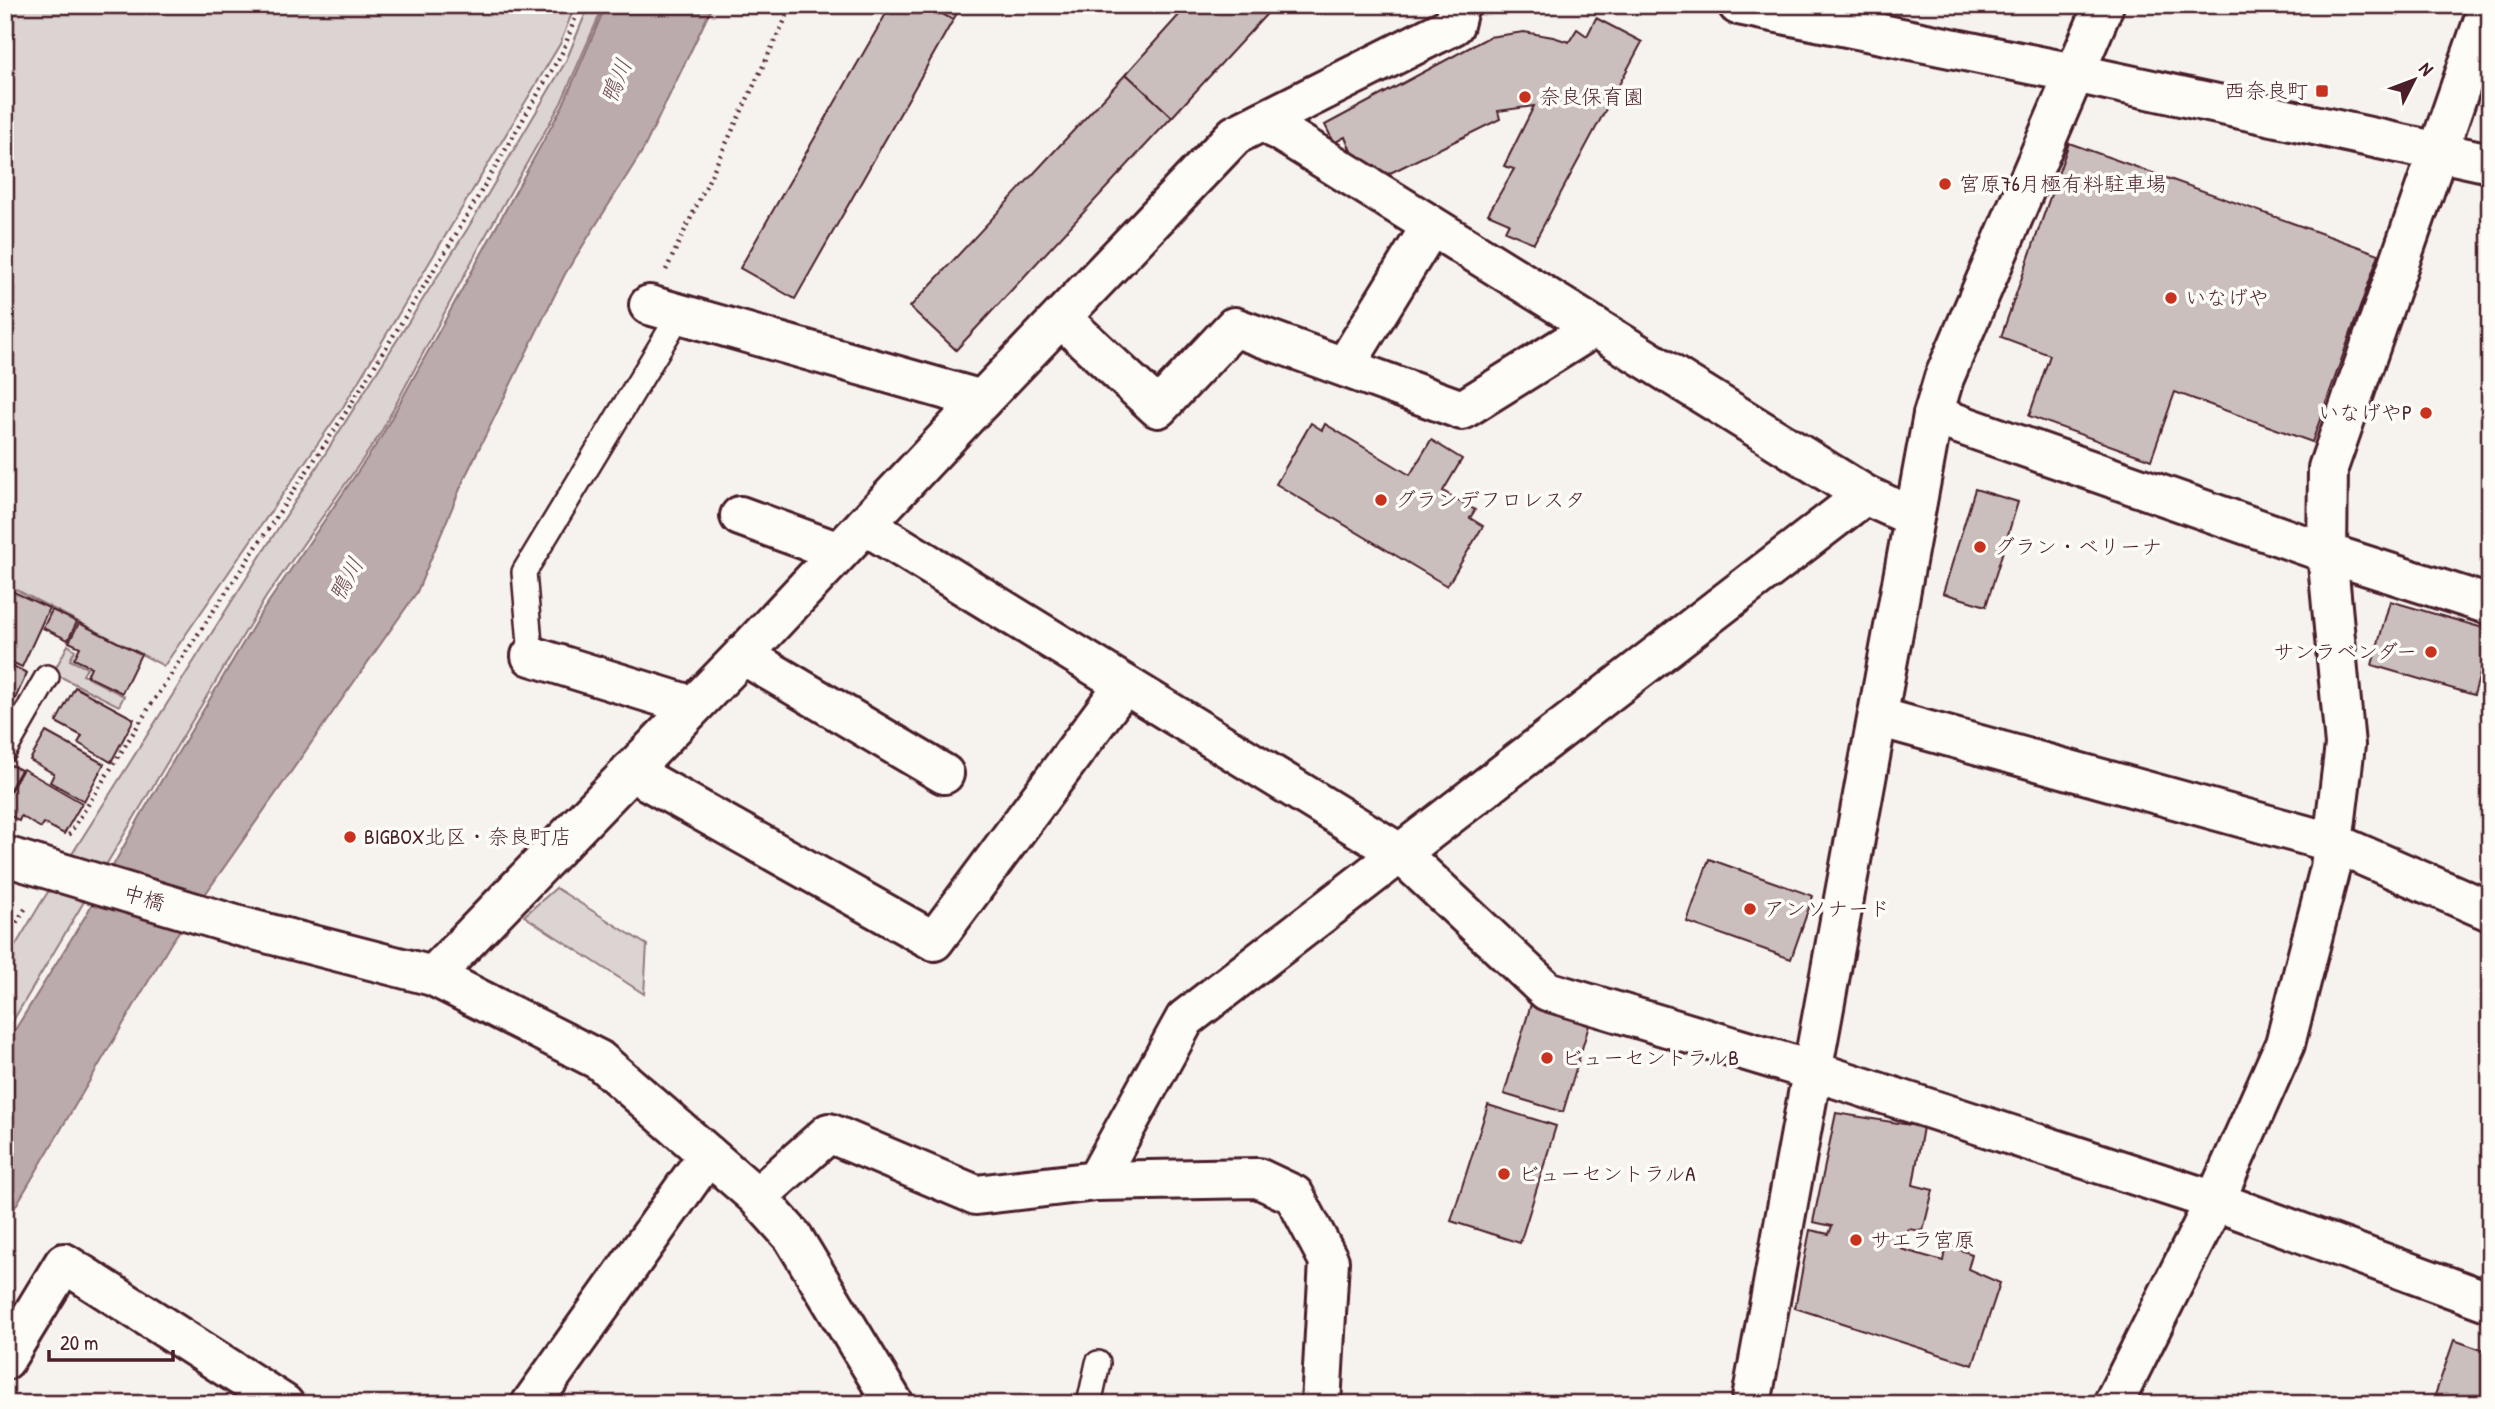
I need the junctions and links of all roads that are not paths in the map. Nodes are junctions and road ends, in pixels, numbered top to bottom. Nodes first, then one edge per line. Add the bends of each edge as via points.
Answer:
1 (1459, 5) edge
2 (1738, 5) edge
3 (2104, 5) edge
4 (2489, 5) edge
5 (2074, 73) junction
6 (1263, 121) junction
7 (2439, 152) junction
8 (2490, 163) edge
9 (1431, 226) junction
10 (664, 309) joint
11 (1061, 318) junction
12 (1595, 327) junction
13 (1345, 366) junction
14 (982, 400) junction
15 (1933, 415) junction
16 (1865, 495) junction
17 (740, 516) dead end
18 (1913, 517) junction
19 (865, 525) junction
20 (839, 552) junction
21 (2327, 553) junction
22 (2490, 605) edge
23 (743, 655) junction
24 (531, 656) joint
25 (47, 677) dead end
26 (1124, 685) junction
27 (693, 706) junction
28 (1878, 717) junction
29 (5, 750) edge
30 (631, 771) junction
31 (943, 774) dead end
32 (2334, 843) junction
33 (1401, 853) junction
34 (5, 856) edge
35 (2490, 911) edge
36 (433, 976) junction
37 (1813, 1071) junction
38 (708, 1155) junction
39 (1096, 1181) junction
40 (757, 1197) junction
41 (2215, 1201) junction
42 (2490, 1302) edge
43 (5, 1360) edge
44 (1098, 1363) dead end
45 (284, 1404) edge
46 (531, 1404) edge
47 (894, 1404) edge
48 (1089, 1404) edge
49 (1321, 1404) edge
50 (1751, 1404) edge
51 (2113, 1404) edge

1 - 6 street via 1454,25
2 - 5 street
3 - 5 street
4 - 7 street
5 - 7 street
5 - 15 street via 1944,378
6 - 9 street
6 - 11 street via 1235,135
7 - 8 street
7 - 21 street via 2328,468
9 - 12 street
9 - 13 street
10 - 14 street
10 - 24 lane via 524,572
11 - 13 street via 1158,408 1234,327
11 - 14 street
12 - 13 street via 1462,410
12 - 16 street
14 - 19 street
15 - 18 street
15 - 21 street
16 - 18 street
16 - 33 street
17 - 20 street
18 - 28 street
19 - 20 street
19 - 26 street
20 - 23 street
21 - 22 street
21 - 32 street via 2345,745
23 - 27 street
23 - 31 street
24 - 27 street
25 - 29 lane
26 - 30 street via 934,941
26 - 33 street
27 - 30 street
28 - 32 street
28 - 37 street
30 - 36 street
32 - 35 street
32 - 41 street via 2285,1044
33 - 37 street via 1547,992
33 - 39 street via 1185,1019
34 - 36 street, 中橋 via 239,926
36 - 38 street, 中橋 via 598,1060
37 - 41 street
37 - 50 street
38 - 40 street, 中橋
38 - 46 street
39 - 40 street via 976,1195 829,1133
39 - 49 street via 1258,1178 1294,1195 1329,1261
40 - 47 street, 中橋 via 793,1237
41 - 42 street
41 - 51 street
43 - 45 street via 64,1263
44 - 48 lane

